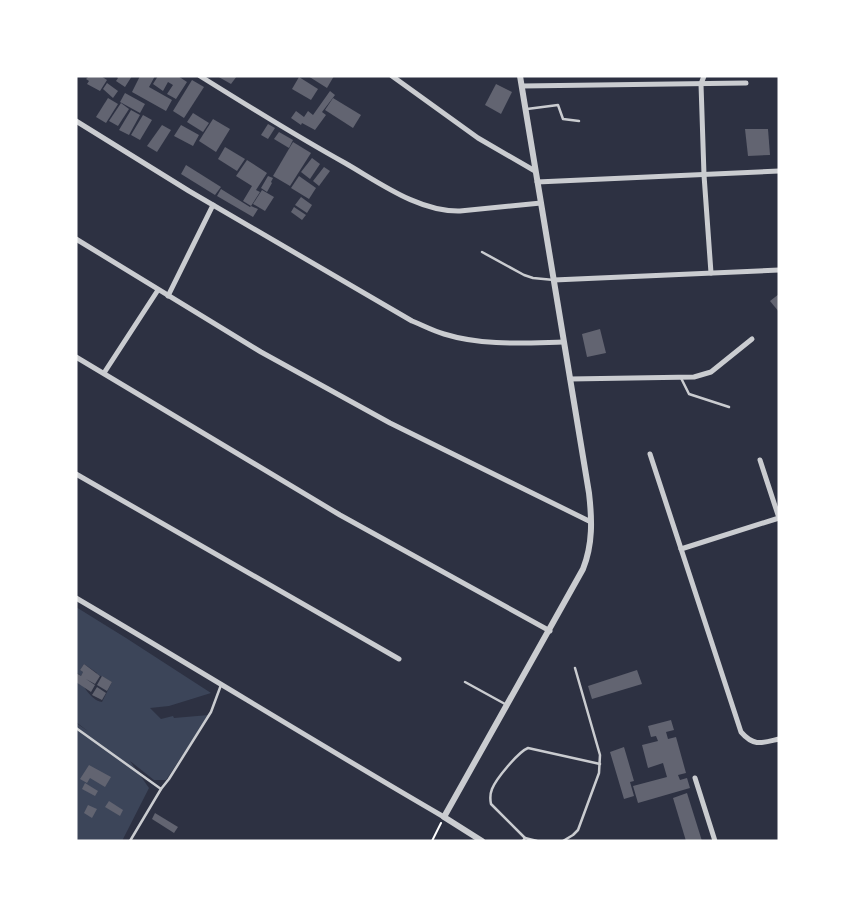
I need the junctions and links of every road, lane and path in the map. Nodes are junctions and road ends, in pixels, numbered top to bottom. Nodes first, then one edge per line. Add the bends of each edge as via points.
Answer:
1 (200, 76) edge
2 (392, 76) edge
3 (520, 76) edge
4 (704, 76) edge
5 (746, 82) dead end
6 (701, 84) junction
7 (522, 86) junction
8 (525, 109) junction
9 (76, 121) edge
10 (579, 121) dead end
11 (535, 171) junction
12 (779, 171) edge
13 (704, 175) junction
14 (538, 185) junction
15 (541, 203) junction
16 (213, 205) junction
17 (76, 239) edge
18 (482, 252) dead end
19 (779, 270) edge
20 (711, 273) junction
21 (554, 280) junction
22 (158, 290) junction
23 (168, 296) junction
24 (752, 339) dead end
25 (563, 342) junction
26 (76, 357) edge
27 (104, 373) junction
28 (681, 378) junction
29 (570, 379) junction
30 (729, 407) dead end
31 (650, 454) dead end
32 (760, 460) dead end
33 (76, 474) edge
34 (779, 518) edge
35 (591, 522) junction
36 (681, 549) junction
37 (76, 598) edge
38 (550, 632) junction
39 (399, 659) dead end
40 (575, 668) dead end
41 (465, 682) dead end
42 (221, 684) junction
43 (507, 705) junction
44 (76, 728) edge
45 (779, 738) edge
46 (600, 764) junction
47 (695, 778) dead end
48 (161, 789) junction
49 (444, 817) junction
50 (524, 840) edge
51 (130, 841) edge
52 (432, 841) edge
53 (482, 841) edge
54 (537, 841) edge
55 (563, 841) edge
56 (716, 841) edge

1 - 15 street via 395,192 433,208 460,211
2 - 11 street via 478,138
3 - 7 street
4 - 6 street
5 - 6 street
6 - 7 street
6 - 13 street
7 - 8 street
8 - 10 lane via 558,105 563,119
8 - 11 street
9 - 16 street
11 - 14 street
12 - 13 street
13 - 14 street
13 - 20 street
14 - 15 street
15 - 21 street
16 - 23 street
16 - 25 street via 412,320 442,334 502,344
17 - 22 street
18 - 21 lane via 524,275
19 - 20 street
20 - 21 street
21 - 25 street
22 - 23 street
22 - 27 street
23 - 35 street via 390,423
24 - 28 street via 711,372 694,378
25 - 29 street
26 - 27 street
27 - 38 street via 340,515
28 - 29 street
28 - 30 lane via 689,394
29 - 35 street
31 - 36 street
32 - 34 street
33 - 39 street
34 - 36 street
35 - 38 street via 590,544 583,569
36 - 45 street via 742,732 748,740 761,744
37 - 42 street
38 - 43 street
40 - 46 lane via 600,754
41 - 43 lane
42 - 48 lane via 210,712
42 - 49 street
43 - 49 street
44 - 48 lane
46 - 50 lane via 528,748 518,753 492,787 490,797 491,804
46 - 55 lane via 578,830
47 - 56 street
48 - 51 lane
49 - 52 path
49 - 53 street
50 - 54 lane

